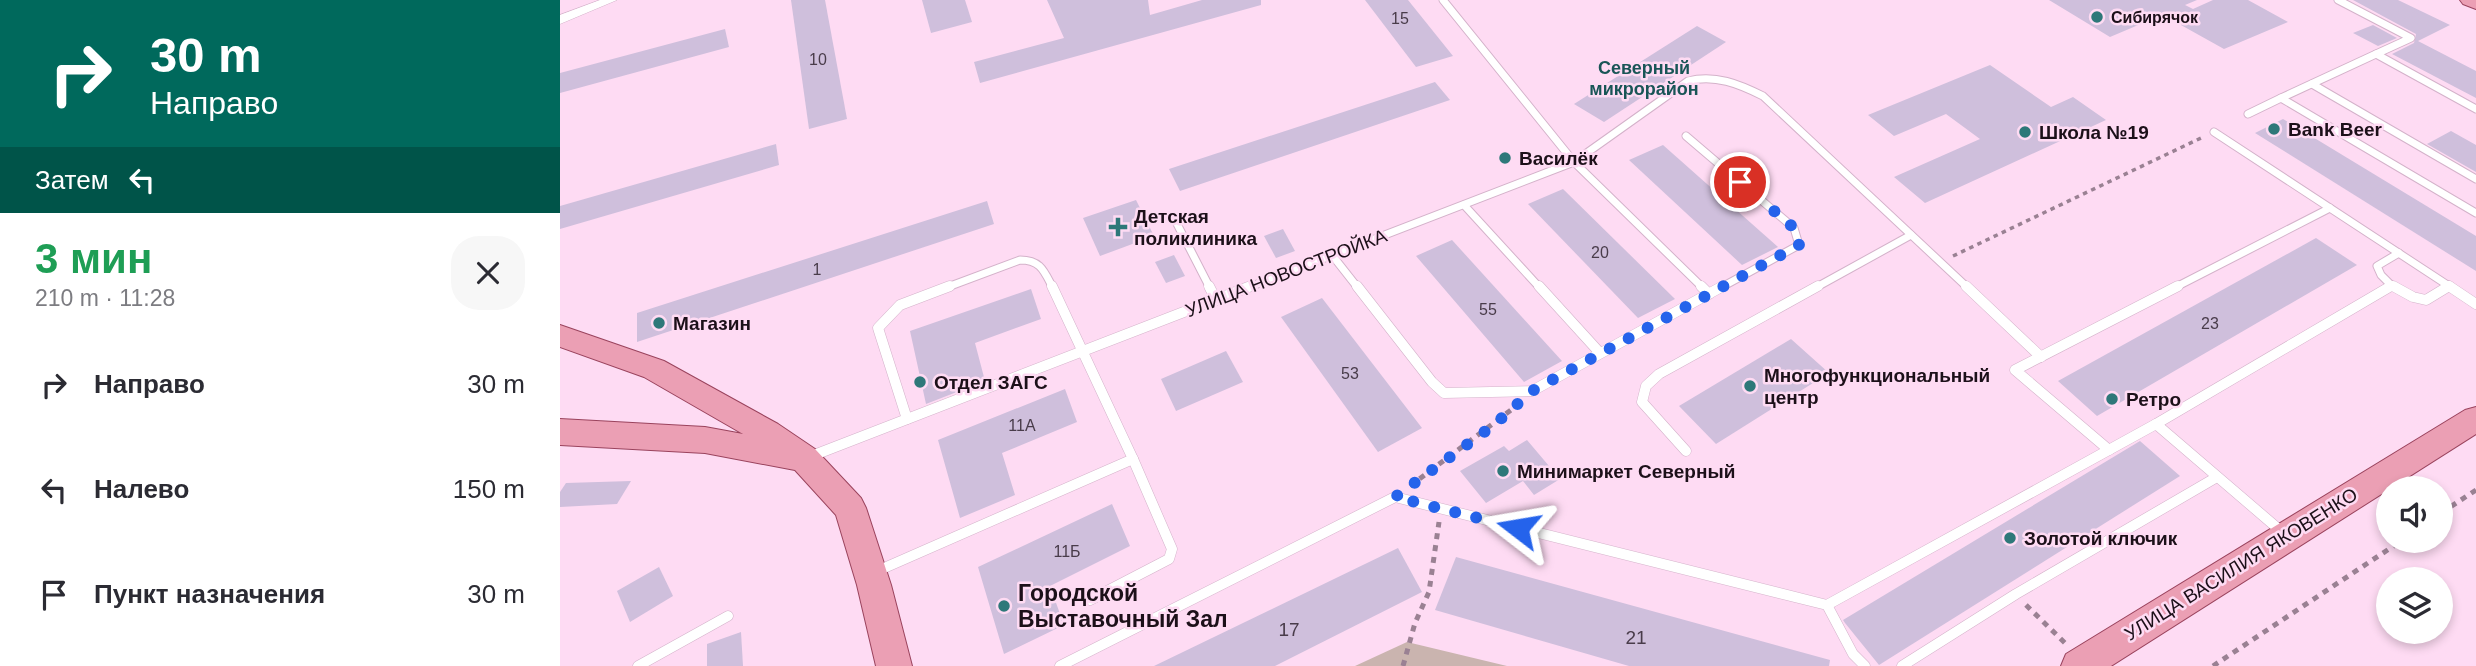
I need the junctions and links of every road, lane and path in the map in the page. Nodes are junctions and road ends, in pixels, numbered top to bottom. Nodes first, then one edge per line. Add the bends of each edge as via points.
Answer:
1 (611, 0) edge
2 (1443, 0) edge
3 (2338, 0) edge
4 (2470, 0) edge
5 (2476, 3) edge
6 (560, 20) edge
7 (2376, 54) junction
8 (2312, 83) junction
9 (2281, 98) junction
10 (2476, 109) edge
11 (2248, 114) dead end
12 (2214, 132) joint
13 (1686, 136) dead end
14 (1574, 162) junction
15 (2476, 178) edge
16 (1464, 205) junction
17 (2330, 208) junction
18 (2476, 213) edge
19 (1174, 218) dead end
20 (1911, 235) junction
21 (2399, 253) junction
22 (1332, 255) junction
23 (1940, 262) junction
24 (2392, 286) junction
25 (2450, 286) junction
26 (1709, 294) junction
27 (1216, 300) junction
28 (2476, 304) edge
29 (560, 336) edge
30 (1084, 351) junction
31 (1600, 353) junction
32 (2041, 357) junction
33 (1532, 391) junction
34 (907, 419) junction
35 (2476, 419) edge
36 (2156, 424) junction
37 (560, 432) edge
38 (2109, 450) junction
39 (1686, 451) dead end
40 (804, 458) junction
41 (1133, 459) junction
42 (2217, 477) junction
43 (2476, 490) edge
44 (1395, 497) junction
45 (2453, 505) edge
46 (1441, 509) junction
47 (2286, 536) junction
48 (2382, 553) edge
49 (870, 574) junction
50 (2015, 594) junction
51 (1090, 600) dead end
52 (1827, 605) junction
53 (728, 616) dead end
54 (2082, 664) edge
55 (638, 666) edge
56 (894, 666) edge
57 (1060, 666) edge
58 (1403, 666) edge
59 (1865, 666) edge
60 (1902, 666) edge
61 (2213, 666) edge

1 - 6 street
2 - 14 lane
3 - 7 lane via 2411,38
4 - 5 main road
7 - 8 lane
7 - 10 lane
8 - 9 lane
8 - 15 lane
9 - 11 lane
9 - 18 lane
12 - 17 lane
12 - 23 path
13 - 26 lane via 1798,236 1799,245
14 - 16 lane, УЛИЦА НОВОСТРОЙКА
14 - 20 lane, УЛИЦА НОВОСТРОЙКА via 1688,81 1701,76 1721,80 1763,96
14 - 26 lane
16 - 22 lane, УЛИЦА НОВОСТРОЙКА
16 - 31 lane
17 - 21 lane
17 - 32 lane
19 - 27 lane
20 - 23 lane, УЛИЦА НОВОСТРОЙКА
20 - 39 lane via 1659,374 1646,386 1642,402
21 - 24 lane via 2377,266
21 - 25 lane
22 - 27 lane, УЛИЦА НОВОСТРОЙКА
22 - 33 lane via 1444,393
23 - 32 lane, УЛИЦА НОВОСТРОЙКА
24 - 25 lane via 2426,299
24 - 36 lane
25 - 28 lane
26 - 31 lane
27 - 30 lane, УЛИЦА НОВОСТРОЙКА
29 - 40 main road via 654,369
30 - 34 lane, УЛИЦА НОВОСТРОЙКА
30 - 34 lane via 1041,265 1032,260 1020,260 900,305 878,328
30 - 41 lane
31 - 33 lane
32 - 38 lane via 2015,370
33 - 44 path via 1494,425
34 - 40 lane, УЛИЦА НОВОСТРОЙКА
35 - 47 main road, УЛИЦА ВАСИЛИЯ ЯКОВЕНКО
36 - 38 lane
36 - 42 lane
37 - 40 main road via 705,440
38 - 52 lane
40 - 49 main road via 850,509
41 - 49 lane
41 - 51 lane via 1172,549 1168,559 1153,569
42 - 47 lane
42 - 50 lane
43 - 45 path
44 - 46 lane
44 - 57 lane
46 - 52 lane
46 - 58 path via 1429,592
47 - 54 main road, УЛИЦА ВАСИЛИЯ ЯКОВЕНКО
48 - 61 path
49 - 56 main road
50 - 54 path
50 - 60 lane
52 - 59 lane
53 - 55 lane

